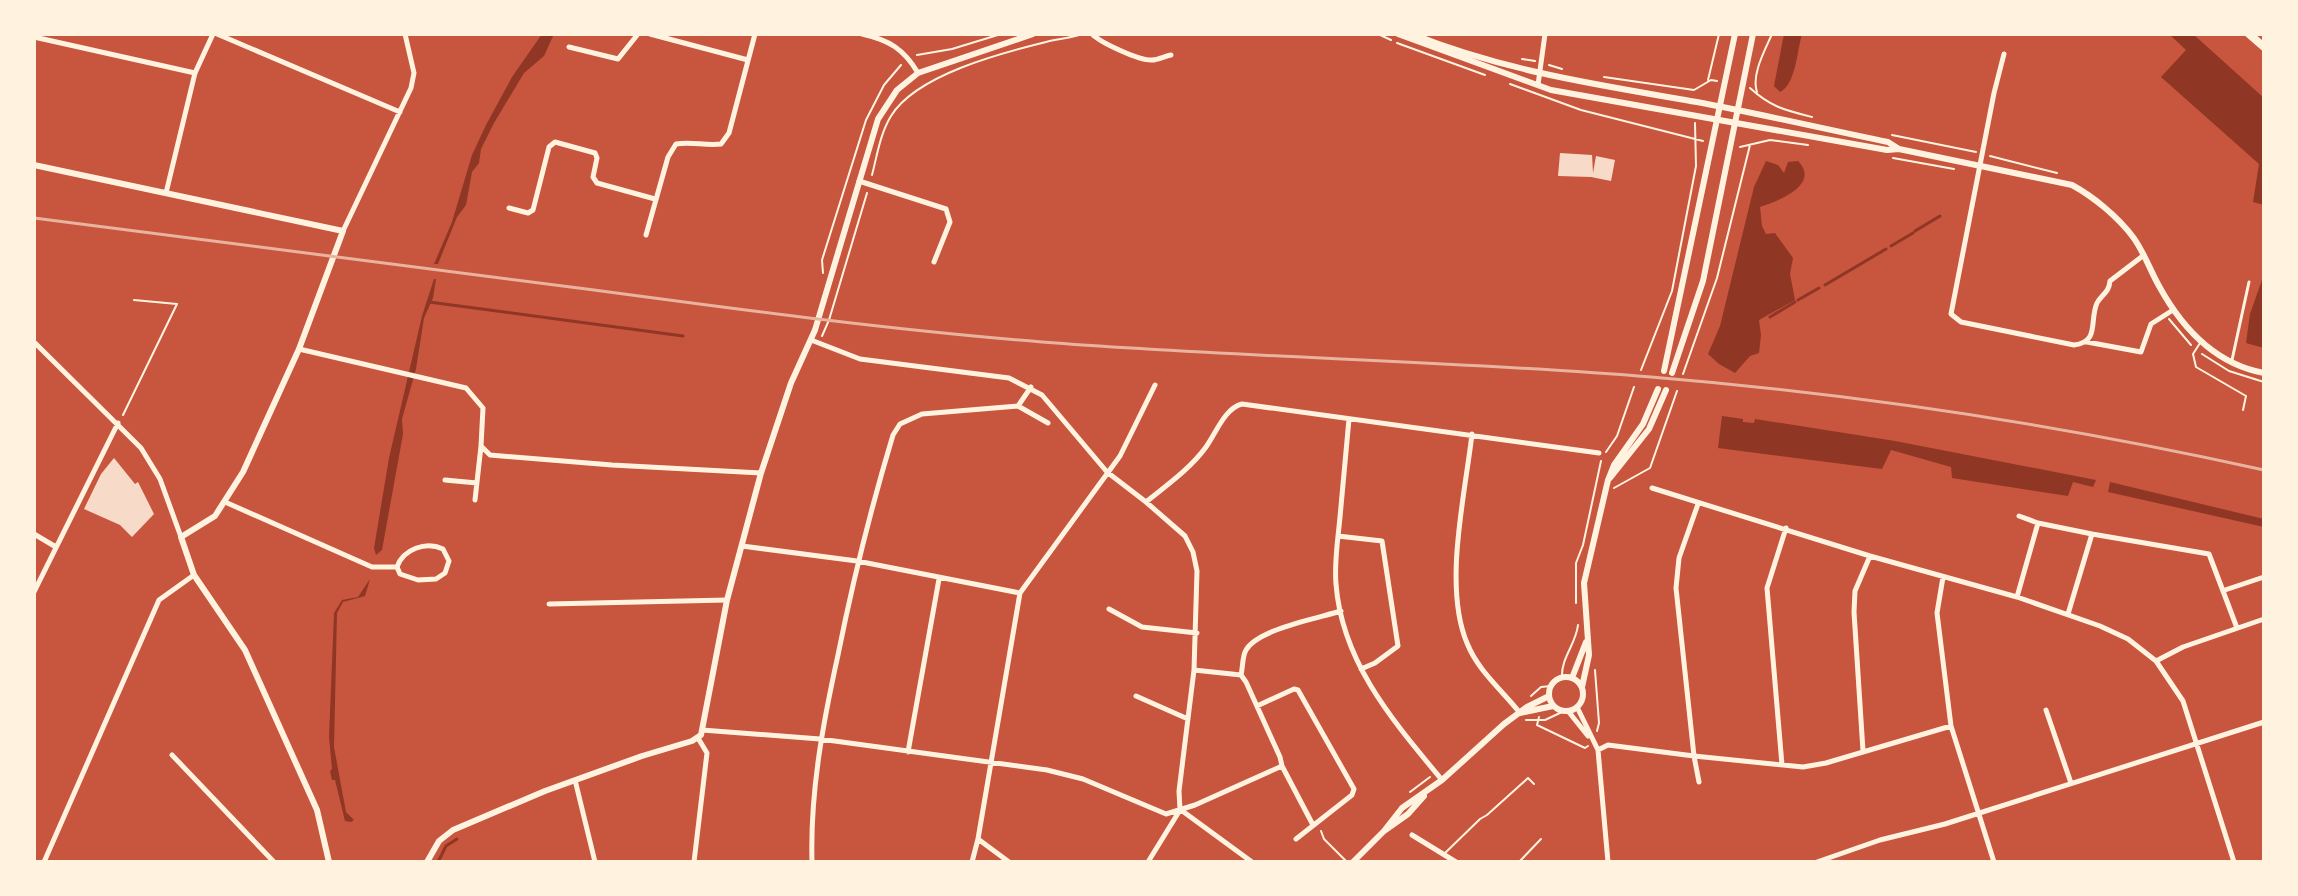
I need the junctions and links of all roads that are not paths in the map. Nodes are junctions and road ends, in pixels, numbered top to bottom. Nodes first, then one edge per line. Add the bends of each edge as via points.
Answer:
1 (215, 34) edge
2 (405, 34) edge
3 (638, 34) edge
4 (650, 34) edge
5 (755, 34) edge
6 (862, 34) edge
7 (1033, 34) edge
8 (1092, 34) edge
9 (1398, 34) edge
10 (1412, 34) edge
11 (1545, 34) edge
12 (1735, 34) edge
13 (1753, 34) edge
14 (2249, 34) edge
15 (34, 37) edge
16 (569, 47) dead end
17 (2264, 47) edge
18 (2004, 54) dead end
19 (1171, 55) dead end
20 (748, 60) junction
21 (195, 73) junction
22 (918, 73) junction
23 (1540, 74) junction
24 (1538, 85) junction
25 (1721, 107) junction
26 (1738, 110) junction
27 (400, 112) junction
28 (1718, 121) junction
29 (1735, 124) junction
30 (1899, 149) junction
31 (34, 165) edge
32 (1980, 165) junction
33 (859, 181) junction
34 (166, 193) junction
35 (655, 199) junction
36 (509, 208) dead end
37 (343, 231) junction
38 (646, 235) dead end
39 (2144, 255) junction
40 (934, 262) dead end
41 (2249, 282) dead end
42 (2169, 312) junction
43 (811, 340) junction
44 (34, 342) edge
45 (2087, 342) junction
46 (2200, 342) junction
47 (299, 349) junction
48 (2231, 363) junction
49 (2264, 373) edge
50 (1155, 385) dead end
51 (1031, 387) junction
52 (1662, 390) dead end
53 (1018, 406) junction
54 (2243, 410) dead end
55 (1349, 419) junction
56 (118, 423) junction
57 (1048, 423) dead end
58 (1472, 434) junction
59 (481, 446) junction
60 (1602, 453) road end
61 (1107, 472) junction
62 (761, 473) junction
63 (445, 480) dead end
64 (477, 483) junction
65 (1652, 488) dead end
66 (475, 500) dead end
67 (225, 502) junction
68 (1146, 502) junction
69 (1698, 504) junction
70 (2019, 516) dead end
71 (2038, 523) junction
72 (1786, 528) junction
73 (34, 534) edge
74 (2092, 534) junction
75 (1338, 536) junction
76 (181, 537) junction
77 (742, 546) junction
78 (56, 547) junction
79 (1870, 556) junction
80 (857, 561) junction
81 (397, 567) junction
82 (194, 575) junction
83 (1943, 577) junction
84 (2264, 577) edge
85 (939, 579) junction
86 (2225, 590) junction
87 (34, 592) edge
88 (1020, 593) junction
89 (2017, 597) junction
90 (727, 600) junction
91 (549, 604) dead end
92 (1109, 609) dead end
93 (1341, 611) junction
94 (2068, 614) junction
95 (2264, 619) edge
96 (2237, 628) junction
97 (1197, 633) junction
98 (1587, 634) junction
99 (2156, 661) junction
100 (1361, 669) junction
101 (1194, 670) junction
102 (1241, 675) junction
103 (1572, 678) junction
104 (1582, 687) junction
105 (1136, 696) dead end
106 (1549, 696) junction
107 (1257, 706) junction
108 (1553, 706) junction
109 (1577, 707) junction
110 (2046, 710) dead end
111 (1566, 711) junction
112 (1521, 717) junction
113 (1188, 719) junction
114 (2264, 722) edge
115 (1951, 726) junction
116 (702, 730) junction
117 (698, 738) junction
118 (820, 739) junction
119 (1594, 743) junction
120 (2197, 743) junction
121 (1598, 750) junction
122 (1863, 751) junction
123 (908, 752) junction
124 (172, 755) dead end
125 (1694, 756) junction
126 (991, 761) junction
127 (1782, 765) junction
128 (1282, 766) junction
129 (575, 780) junction
130 (1442, 780) junction
131 (1699, 782) dead end
132 (2071, 783) junction
133 (1534, 784) dead end
134 (1180, 810) junction
135 (1979, 813) junction
136 (1313, 825) junction
137 (1412, 835) dead end
138 (978, 839) junction
139 (1296, 839) dead end
140 (1541, 839) dead end
141 (1444, 854) junction
142 (45, 862) edge
143 (274, 862) edge
144 (329, 862) edge
145 (427, 862) edge
146 (595, 862) edge
147 (694, 862) edge
148 (812, 862) edge
149 (972, 862) edge
150 (1009, 862) edge
151 (1148, 862) edge
152 (1252, 862) edge
153 (1353, 862) edge
154 (1456, 862) edge
155 (1519, 862) edge
156 (1608, 862) edge
157 (1817, 862) edge
158 (1994, 862) edge
159 (2234, 862) edge

1 - 21 street
1 - 27 street
2 - 27 street via 414,73
3 - 16 street via 618,59
4 - 20 street
5 - 20 street
6 - 22 street via 896,46
7 - 22 street
8 - 19 street via 1143,59
9 - 24 street
10 - 23 street
11 - 23 street
12 - 25 street
13 - 26 street
14 - 17 highway
15 - 21 street
18 - 32 street
20 - 35 street via 729,133 721,144 676,144
21 - 34 street
22 - 33 street via 897,90 878,119
23 - 24 street
23 - 25 street
24 - 28 street
25 - 26 street
25 - 28 street
26 - 29 street
26 - 30 street via 1888,142
27 - 37 street
28 - 29 street
28 - 29 street via 1668,372 1699,295
29 - 30 street
30 - 32 street
31 - 34 street
32 - 39 street via 2082,190 2128,231
32 - 45 street via 1954,319 2074,345
33 - 40 street via 946,209 950,222
33 - 43 street
34 - 37 street
35 - 36 street via 597,183 595,153 555,142 549,147 533,210
35 - 38 street
37 - 47 street
39 - 42 street
39 - 45 street via 2110,281 2098,301
41 - 48 street
42 - 45 street via 2151,324 2141,352
42 - 46 street
43 - 51 street via 860,359 1009,378
43 - 62 street
44 - 56 street
46 - 48 street
46 - 54 lane via 2193,358 2198,370 2246,396
47 - 59 street via 464,387 484,410
47 - 67 street
48 - 49 street
50 - 61 street
51 - 53 street
51 - 61 street
52 - 98 street via 1608,480 1584,583
53 - 57 street
53 - 80 street via 922,414 900,424
55 - 58 street
55 - 68 street via 1235,406 1184,472
55 - 75 street
56 - 76 street via 152,464
56 - 78 street
58 - 60 street
58 - 112 street via 1457,561 1458,608 1478,663
59 - 62 street via 492,455
59 - 64 street
61 - 68 street
61 - 88 street
62 - 77 street
63 - 64 street
64 - 66 street
65 - 69 street
67 - 76 street via 209,522
67 - 81 street via 372,567
68 - 97 street via 1190,543 1197,571
69 - 72 street
69 - 125 street via 1679,558 1676,588
70 - 71 street
71 - 74 street
71 - 89 street
72 - 79 street
72 - 127 street via 1767,588
73 - 78 street
74 - 86 street via 2209,554
74 - 94 street
75 - 93 street via 1335,575
75 - 100 street via 1382,541 1398,646
76 - 82 street
77 - 80 street
77 - 90 street
78 - 87 street
79 - 83 street
79 - 122 street via 1855,591 1854,612
80 - 85 street
80 - 118 street
81 - 81 street via 400,574 418,580 436,579 446,570 447,555 438,546 421,546 404,555
82 - 142 street via 159,600
82 - 144 street via 245,650 317,810
83 - 89 street
83 - 115 street via 1937,613
84 - 86 street
85 - 88 street
85 - 123 street
86 - 96 street
88 - 126 street
89 - 94 street
90 - 91 street
90 - 116 street
92 - 97 street via 1142,627
93 - 100 street
93 - 102 street via 1254,642 1245,653
94 - 99 street via 2116,632
95 - 96 street
96 - 99 street
97 - 101 street
98 - 103 street
98 - 104 street
99 - 120 street via 2183,701
100 - 130 street via 1390,718
101 - 102 street
101 - 113 street
102 - 107 street
103 - 104 street
103 - 106 street via 1559,678
104 - 109 street
105 - 113 street
106 - 108 street
106 - 112 street
107 - 128 street
107 - 136 street via 1298,690 1354,787 1352,795
108 - 111 street
108 - 112 street
109 - 111 street
109 - 119 street
110 - 132 street
111 - 119 street
112 - 130 street
113 - 134 street
114 - 120 street
115 - 122 street
115 - 135 street
116 - 117 street
116 - 118 street
117 - 129 street
117 - 147 street via 707,753
118 - 123 street
118 - 148 street
119 - 121 street
120 - 132 street
120 - 159 street
121 - 125 street via 1608,745
121 - 156 street
122 - 127 street via 1803,767
123 - 126 street
124 - 143 street
125 - 127 street
125 - 131 street
126 - 134 street via 1083,779 1158,812
126 - 138 street
128 - 134 street
128 - 136 street
129 - 145 street via 453,830
129 - 146 street
130 - 153 street via 1402,808
132 - 135 street
133 - 141 lane via 1528,778
134 - 151 street
134 - 152 street
135 - 157 street
135 - 158 street
136 - 139 street
137 - 141 street
138 - 149 street
138 - 150 street
140 - 155 lane
141 - 154 street

